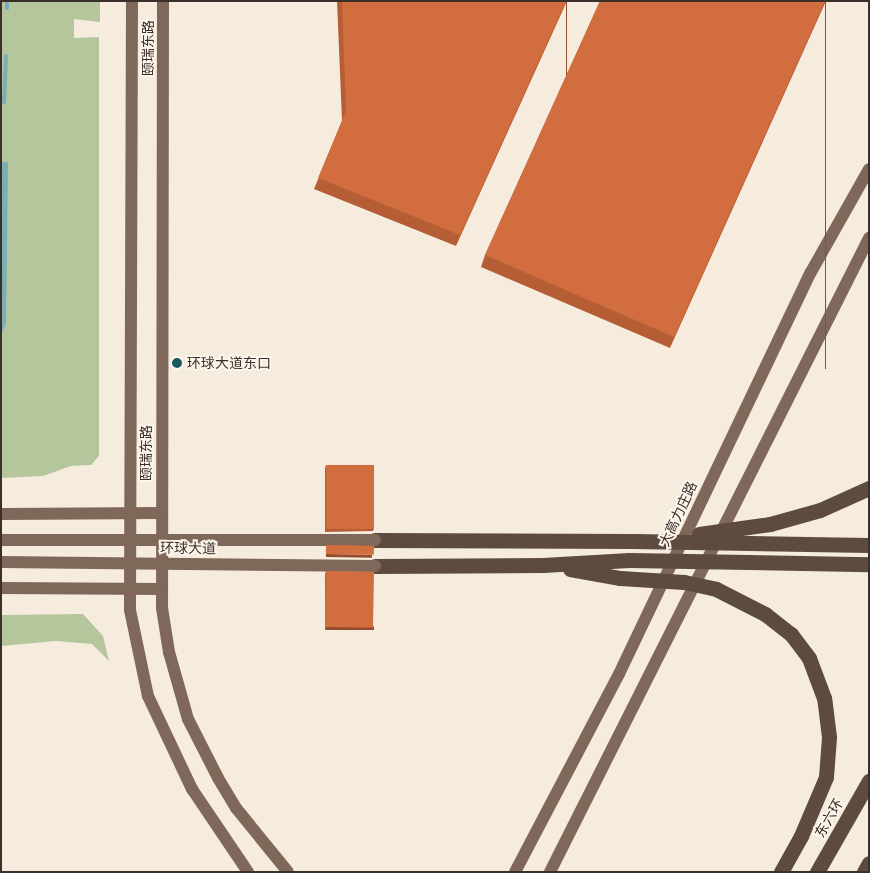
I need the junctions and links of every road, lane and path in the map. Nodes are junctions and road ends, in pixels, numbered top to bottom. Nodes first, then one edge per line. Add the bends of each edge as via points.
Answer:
1 (132, 1) edge
2 (163, 1) edge
3 (869, 169) edge
4 (869, 238) edge
5 (869, 488) edge
6 (129, 513) junction
7 (162, 513) junction
8 (1, 514) edge
9 (1, 540) edge
10 (375, 540) joint
11 (633, 541) junction
12 (869, 546) edge
13 (1, 562) edge
14 (869, 564) edge
15 (543, 565) junction
16 (375, 566) joint
17 (1, 588) edge
18 (130, 588) junction
19 (162, 589) junction
20 (869, 781) edge
21 (869, 863) edge
22 (248, 872) edge
23 (288, 872) edge
24 (514, 872) edge
25 (550, 872) edge
26 (781, 872) edge
27 (817, 872) edge
28 (864, 872) edge

1 - 6 main road, 颐瑞东路
2 - 7 main road, 颐瑞东路
3 - 24 main road, 大高力庄路 via 811,272 619,674
4 - 25 main road
5 - 11 highway, bridge via 820,510 738,530
6 - 7 main road
6 - 8 main road
6 - 18 main road, 颐瑞东路
7 - 19 main road, 颐瑞东路
9 - 10 main road, 环球大道, bridge
10 - 11 highway
11 - 12 highway, bridge
13 - 16 main road, 环球大道, bridge
14 - 15 highway, bridge via 629,560
15 - 16 highway
15 - 26 highway, bridge via 620,578 684,582 716,589 765,614 791,634 808,658 824,698 830,737 826,777
17 - 18 main road
18 - 19 main road
18 - 22 main road, 颐瑞东路 via 134,636 148,696 192,789
19 - 23 main road, 颐瑞东路 via 169,652 188,719 232,800
20 - 27 highway, 东六环
21 - 28 highway

